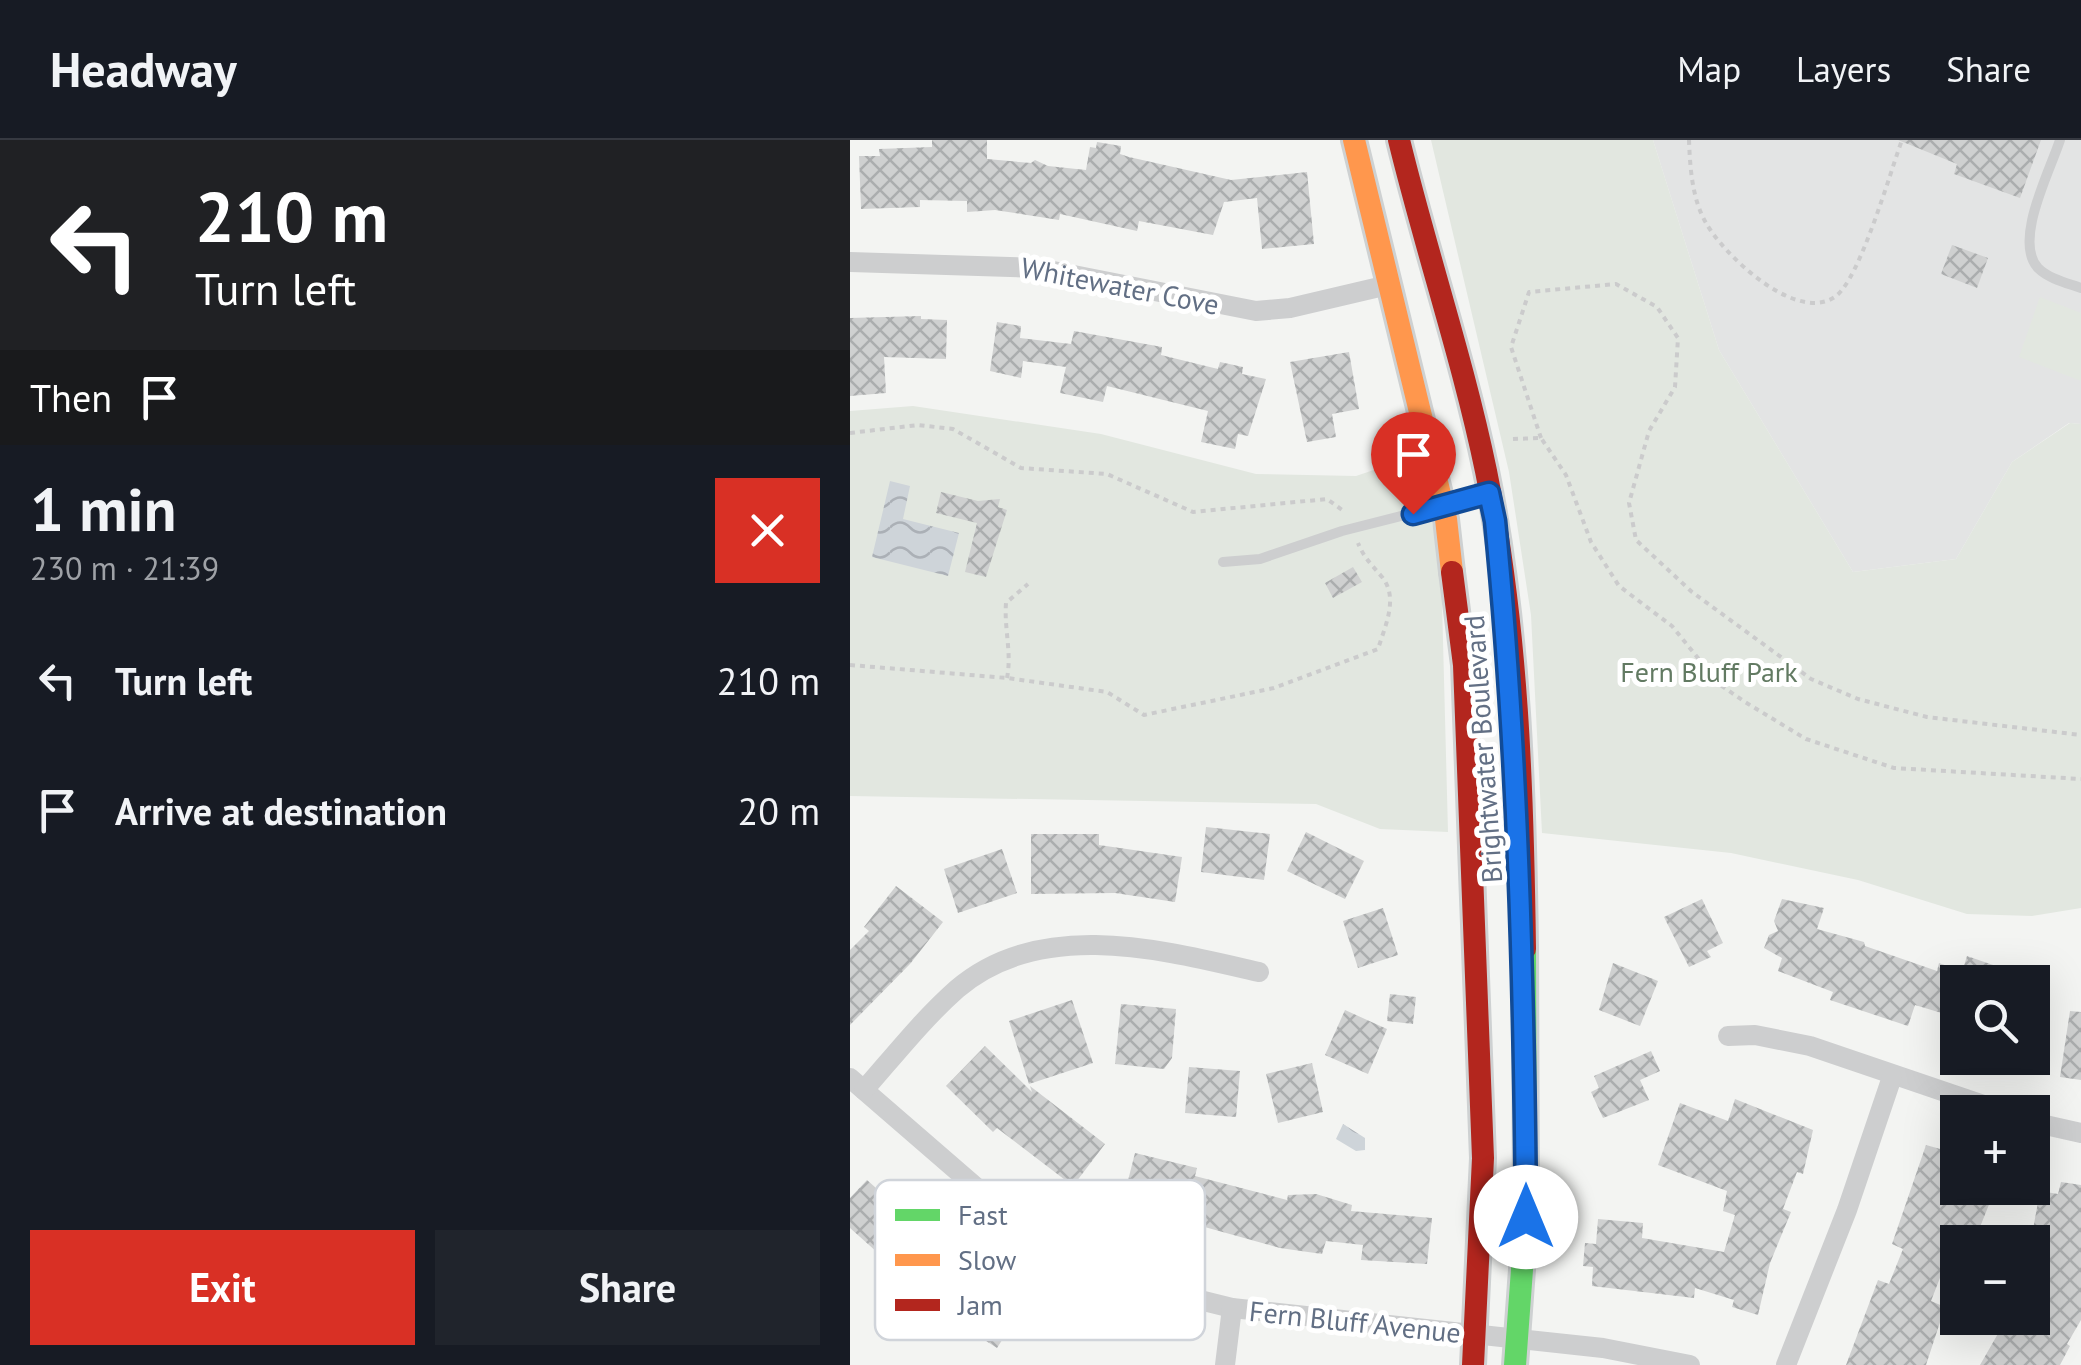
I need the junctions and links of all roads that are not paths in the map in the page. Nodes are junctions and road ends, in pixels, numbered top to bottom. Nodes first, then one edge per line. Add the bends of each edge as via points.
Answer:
1 (1354, 140) edge
2 (1398, 140) edge
3 (2060, 140) edge
4 (850, 262) edge
5 (1388, 285) junction
6 (2081, 288) edge
7 (1489, 493) junction
8 (1443, 506) junction
9 (1224, 562) dead end
10 (1259, 972) dead end
11 (1728, 1036) dead end
12 (1892, 1078) junction
13 (857, 1084) edge
14 (1948, 1095) edge
15 (2050, 1126) edge
16 (2081, 1134) edge
17 (965, 1180) edge
18 (1205, 1301) edge
19 (1232, 1308) junction
20 (1478, 1335) junction
21 (1519, 1338) junction
22 (1224, 1365) edge
23 (1474, 1365) edge
24 (1515, 1365) edge
25 (1690, 1365) edge
26 (1786, 1365) edge

1 - 5 street, Brightwater Boulevard
2 - 7 street, Brightwater Boulevard
3 - 6 lane via 2030,226 2029,251 2048,276
4 - 5 street, Whitewater Cove via 1038,268 1256,311
5 - 8 street, Brightwater Boulevard
7 - 8 lane
7 - 21 street, Brightwater Boulevard via 1513,705 1525,962 1526,1290
8 - 9 lane via 1260,559
8 - 20 street, Brightwater Boulevard via 1464,664 1483,1158
10 - 13 street via 1089,944 1019,955 960,987
11 - 12 street via 1810,1046
12 - 14 street
12 - 26 street
13 - 17 street, Fern Bluff Avenue
15 - 16 street
18 - 19 street, Fern Bluff Avenue
19 - 20 street, Fern Bluff Avenue
19 - 22 street
20 - 21 street, Fern Bluff Avenue
20 - 23 street, Brightwater Boulevard
21 - 24 street, Brightwater Boulevard
21 - 25 street, Fern Bluff Avenue

